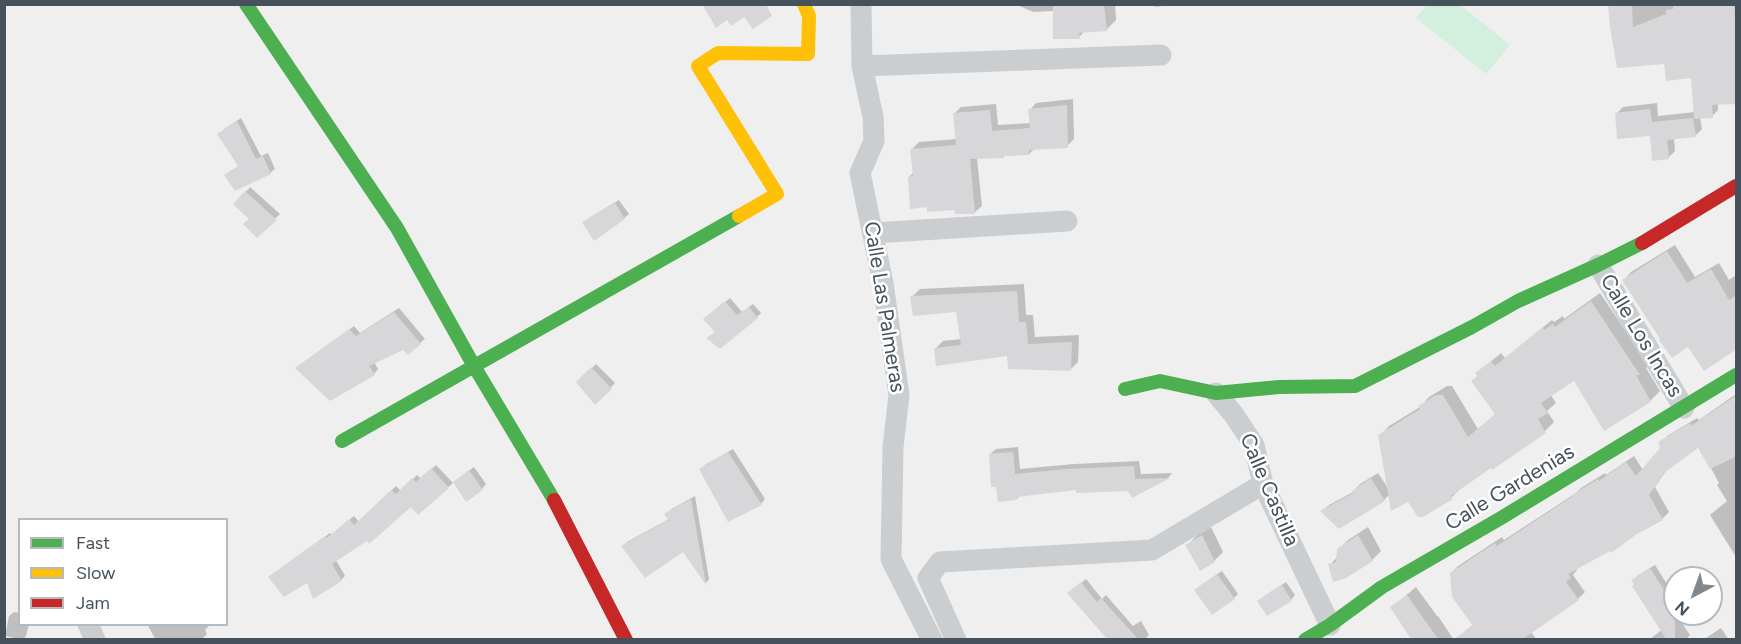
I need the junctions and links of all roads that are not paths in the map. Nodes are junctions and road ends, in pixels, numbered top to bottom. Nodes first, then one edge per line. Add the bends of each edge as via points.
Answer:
1 (246, 4) edge
2 (804, 4) edge
3 (861, 4) edge
4 (1161, 55) dead end
5 (862, 66) junction
6 (1737, 186) edge
7 (1067, 221) dead end
8 (873, 233) junction
9 (1598, 265) junction
10 (474, 366) junction
11 (1737, 375) edge
12 (1125, 389) dead end
13 (1216, 393) junction
14 (1684, 408) junction
15 (342, 441) dead end
16 (1263, 483) junction
17 (1330, 625) junction
18 (626, 639) edge
19 (932, 639) edge
20 (956, 639) edge
21 (1305, 639) edge

1 - 10 street via 397,228
2 - 10 street via 810,16 808,54 718,53 698,66 777,194
3 - 5 street, Calle Las Palmeras
4 - 5 street
5 - 8 street, Calle Las Palmeras via 874,141 860,173
6 - 9 street
7 - 8 street
8 - 19 street, Calle Las Palmeras via 899,395 893,447 891,559
9 - 13 street via 1355,387 1280,387
9 - 14 street, Calle Los Incas
10 - 15 street
10 - 18 street via 558,507
11 - 14 street, Calle Gardenias
12 - 13 street via 1160,381
13 - 16 street, Calle Castilla via 1254,445
14 - 17 street, Calle Gardenias via 1382,587
16 - 17 street, Calle Castilla
16 - 20 street via 1152,550 940,562 928,578
17 - 21 street, Calle Gardenias

